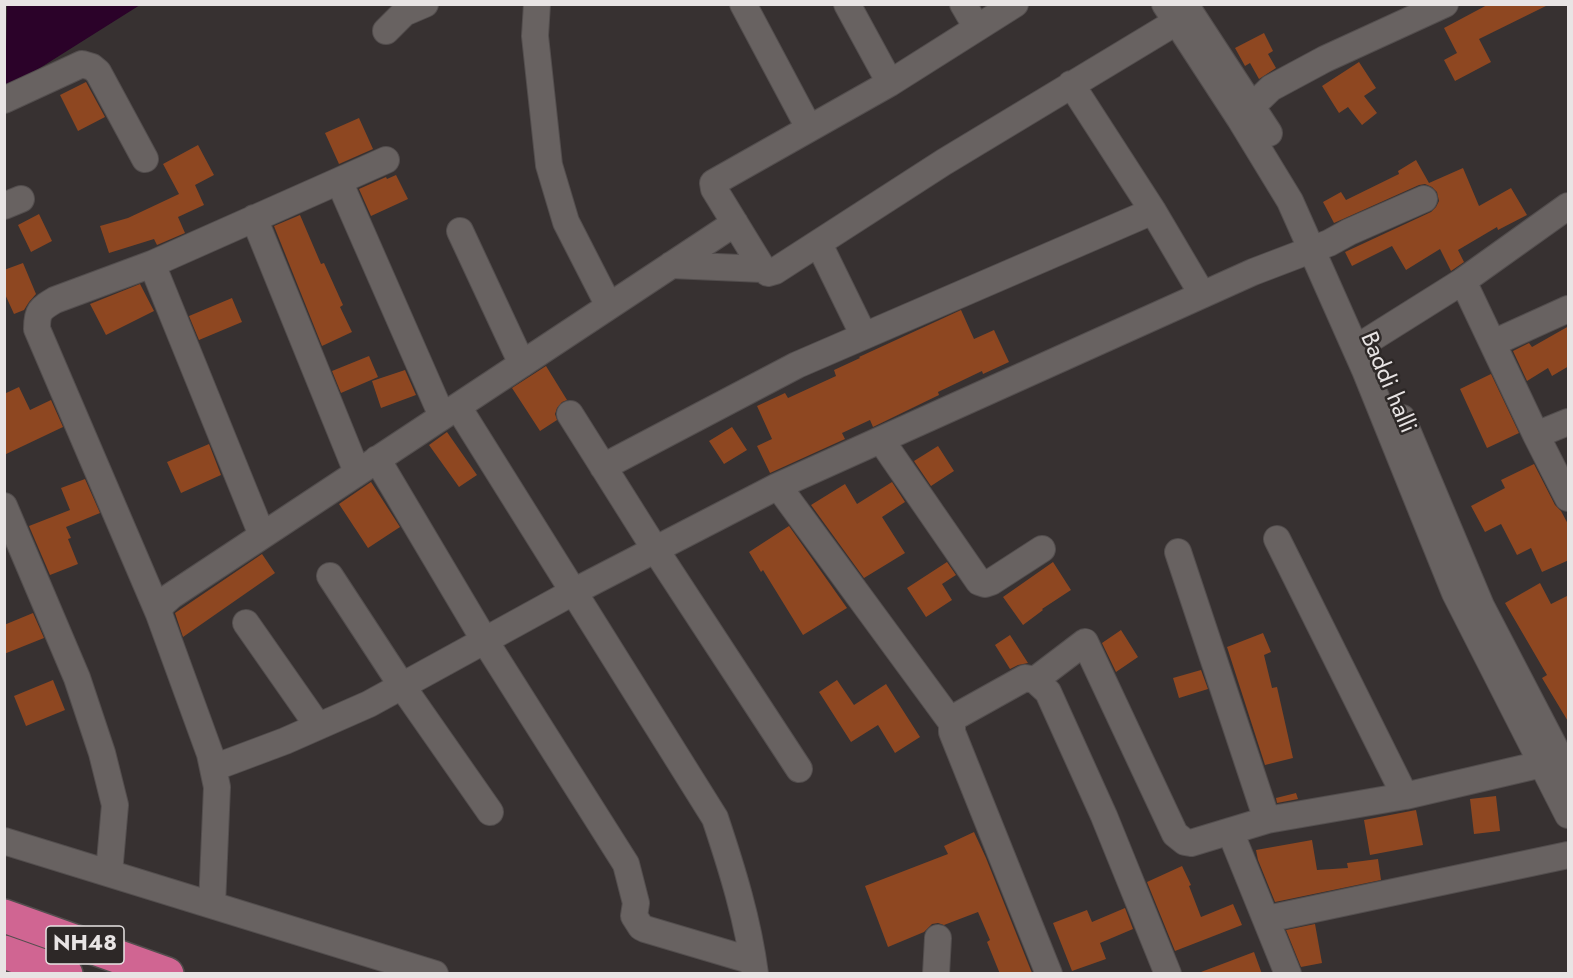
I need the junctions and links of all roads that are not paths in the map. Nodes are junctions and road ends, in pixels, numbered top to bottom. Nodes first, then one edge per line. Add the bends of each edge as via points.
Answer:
1 (425, 4) edge
2 (537, 4) edge
3 (743, 4) edge
4 (847, 4) edge
5 (963, 4) edge
6 (1015, 4) edge
7 (1445, 4) edge
8 (1175, 10) edge
9 (976, 28) junction
10 (386, 31) dead end
11 (890, 83) junction
12 (1071, 84) junction
13 (4, 100) edge
14 (1246, 112) junction
15 (809, 128) junction
16 (145, 159) dead end
17 (386, 160) dead end
18 (339, 181) junction
19 (1424, 199) dead end
20 (1569, 206) edge
21 (1153, 211) junction
22 (254, 218) junction
23 (735, 223) junction
24 (460, 231) dead end
25 (819, 244) junction
26 (1321, 246) junction
27 (152, 264) junction
28 (671, 265) junction
29 (763, 269) junction
30 (1463, 281) junction
31 (1202, 294) junction
32 (609, 306) junction
33 (1569, 309) edge
34 (864, 336) junction
35 (1369, 340) junction
36 (1493, 344) junction
37 (522, 364) junction
38 (450, 411) junction
39 (570, 414) dead end
40 (1569, 422) edge
41 (1536, 435) junction
42 (881, 440) junction
43 (367, 466) junction
44 (603, 467) junction
45 (778, 486) junction
46 (1569, 498) edge
47 (4, 506) edge
48 (262, 535) junction
49 (1278, 539) dead end
50 (655, 549) junction
51 (1042, 549) dead end
52 (1178, 552) dead end
53 (330, 576) dead end
54 (573, 592) junction
55 (159, 614) junction
56 (246, 623) dead end
57 (485, 641) junction
58 (1035, 680) junction
59 (402, 686) junction
60 (952, 723) junction
61 (318, 726) junction
62 (1542, 764) junction
63 (213, 768) junction
64 (799, 769) dead end
65 (1569, 773) edge
66 (1405, 796) junction
67 (490, 812) dead end
68 (1569, 815) edge
69 (1267, 820) junction
70 (1230, 831) junction
71 (4, 841) edge
72 (1569, 855) edge
73 (109, 873) junction
74 (212, 905) junction
75 (4, 916) edge
76 (1267, 919) junction
77 (938, 938) dead end
78 (4, 952) edge
79 (754, 967) edge
80 (66, 974) edge
81 (167, 974) edge
82 (435, 974) edge
83 (936, 974) edge
84 (1049, 974) edge
85 (1168, 974) edge
86 (1288, 974) edge

1 - 10 street via 404,13
2 - 32 street via 535,36 549,165 566,222
3 - 15 street
4 - 11 street
5 - 9 street
6 - 9 street
7 - 14 street via 1271,88
8 - 12 street
8 - 14 street, Baddi halli
9 - 11 street
11 - 15 street
12 - 21 street
12 - 25 street
13 - 16 street via 82,64 92,67
14 - 26 street, Baddi halli via 1303,190
15 - 23 street via 713,183
17 - 18 street
18 - 22 street
18 - 38 street
19 - 26 street
20 - 30 street
21 - 31 street
21 - 34 street
22 - 27 street
22 - 43 street
23 - 28 street
23 - 29 street
24 - 37 street
25 - 29 street via 775,271 768,273
25 - 34 street
26 - 31 street
26 - 35 street, Baddi halli
26 - 62 street via 1365,370 1455,593
27 - 48 street
27 - 55 street via 54,300 41,308 37,329
28 - 29 street
28 - 32 street
30 - 35 street
30 - 36 street
31 - 42 street
32 - 37 street
33 - 36 street
34 - 44 street via 797,364
35 - 65 street, Baddi halli via 1480,606
36 - 41 street
37 - 38 street
38 - 43 street
38 - 54 street
39 - 44 street
40 - 41 street
41 - 46 street
42 - 45 street
42 - 51 street via 979,582 991,582
43 - 48 street
43 - 57 street
44 - 50 street
45 - 50 street
45 - 60 street
47 - 73 street via 77,678 102,753 115,805
48 - 55 street via 171,596 161,605
49 - 66 street
50 - 54 street
50 - 64 street
52 - 69 street
53 - 59 street
54 - 57 street
54 - 79 street via 715,818 735,880
55 - 63 street
56 - 61 street
57 - 59 street
57 - 79 street via 626,864 636,903 634,916 641,927
58 - 60 street via 1025,678 955,717
58 - 70 street via 1085,642 1175,834 1191,843
58 - 85 street via 1048,692 1067,733
59 - 61 street
59 - 67 street
60 - 84 street via 952,732
61 - 63 street
62 - 66 street
62 - 68 street
63 - 74 street via 217,787
66 - 69 street
69 - 70 street
70 - 76 street
71 - 73 street
72 - 76 street
73 - 74 street
74 - 82 street
75 - 81 highway, NH48
76 - 86 street
77 - 83 street
78 - 80 highway, NH48

